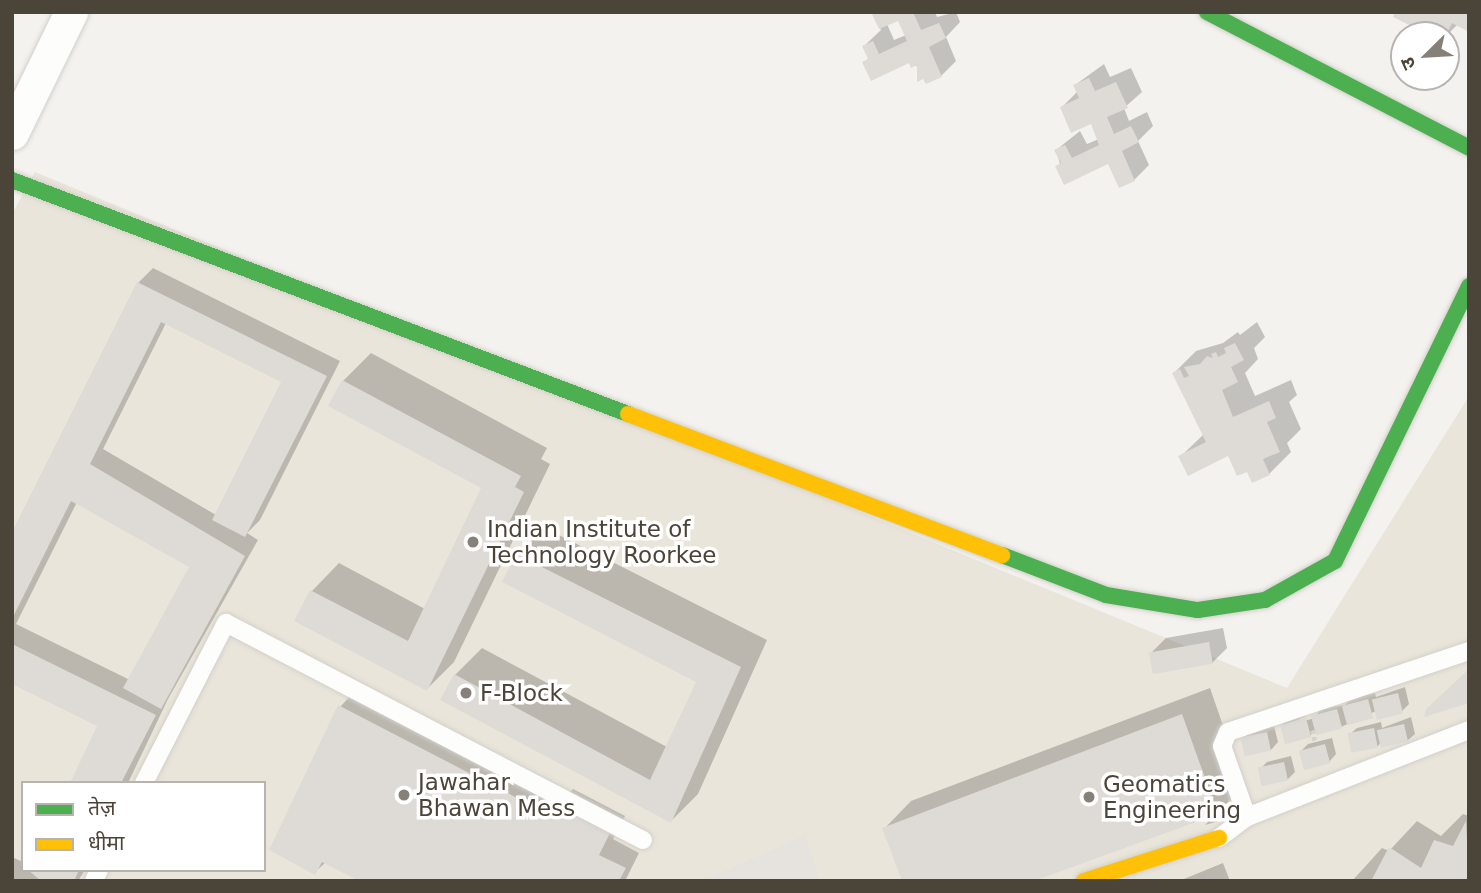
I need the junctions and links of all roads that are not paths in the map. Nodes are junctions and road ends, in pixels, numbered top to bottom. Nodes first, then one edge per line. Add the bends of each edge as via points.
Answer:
1 (71, 12) edge
2 (1207, 12) edge
3 (12, 133) edge
4 (1469, 148) edge
5 (12, 180) edge
6 (1469, 286) edge
7 (1469, 651) edge
8 (1469, 730) edge
9 (145, 781) edge
10 (1247, 817) junction
11 (1219, 838) joint
12 (643, 840) dead end
13 (1084, 881) edge

1 - 3 street
2 - 4 street
5 - 6 street via 1106,595 1198,610 1265,600 1335,561
7 - 10 lane via 1228,732 1222,746
8 - 10 lane
9 - 12 lane via 226,623
10 - 11 lane
11 - 13 street

